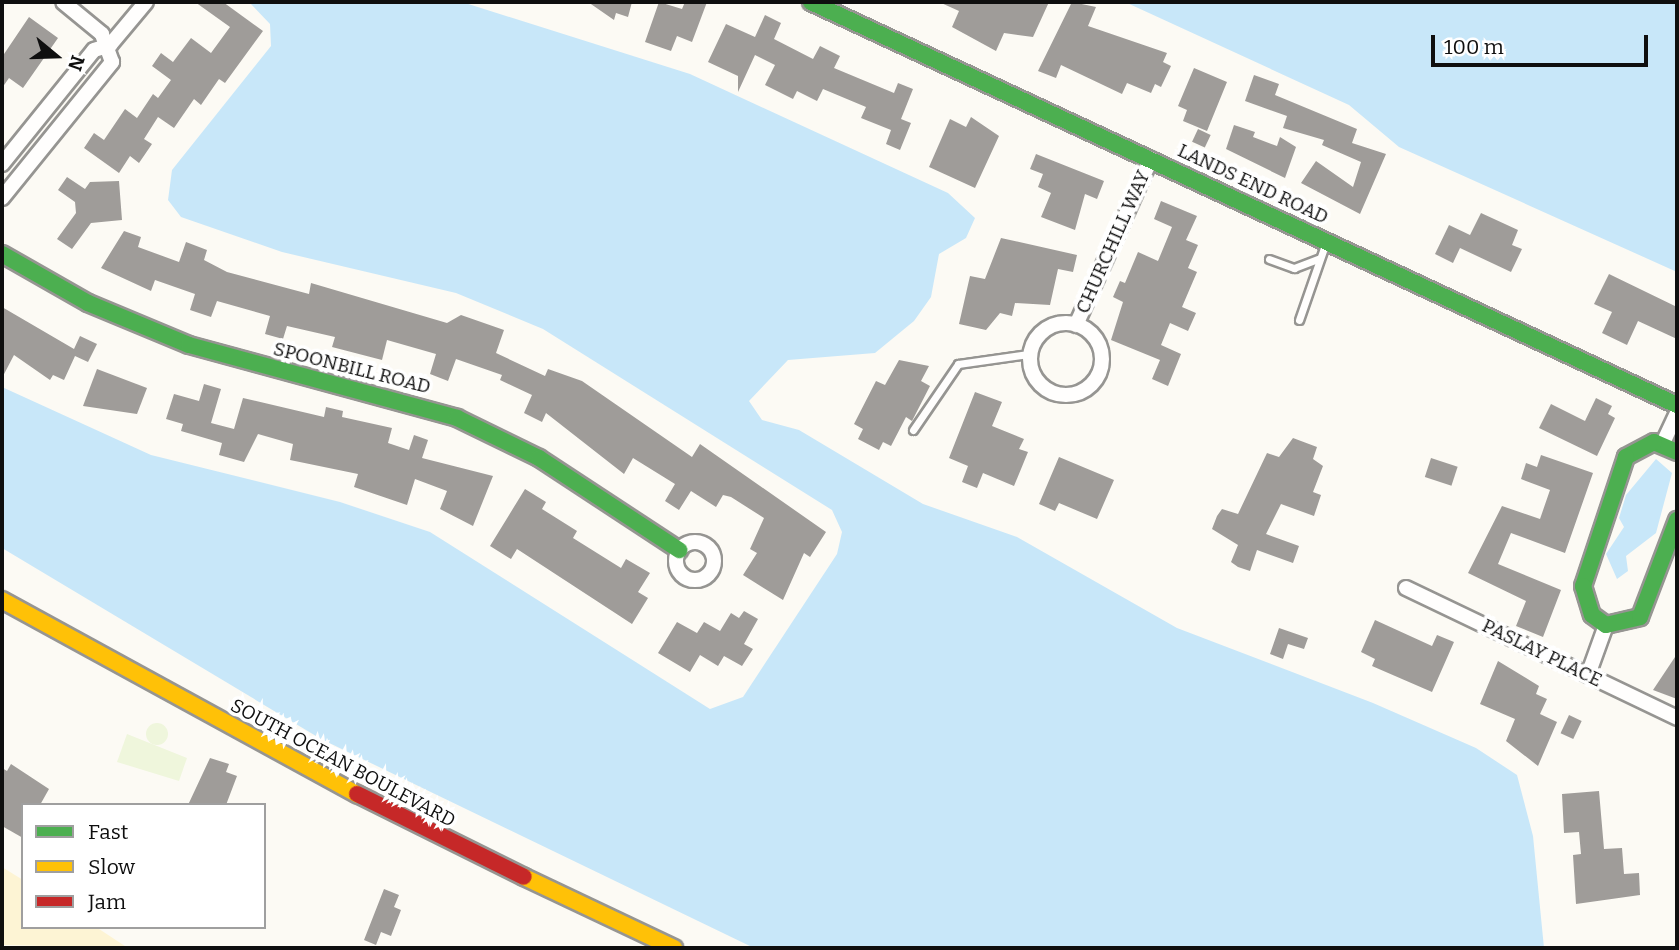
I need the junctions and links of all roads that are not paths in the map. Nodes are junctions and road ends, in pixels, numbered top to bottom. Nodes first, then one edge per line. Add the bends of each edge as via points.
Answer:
1 (63, 2) edge
2 (146, 2) edge
3 (811, 2) edge
4 (110, 46) junction
5 (1150, 159) junction
6 (2, 164) edge
7 (2, 198) edge
8 (1326, 241) junction
9 (2, 254) edge
10 (1269, 258) dead end
11 (1318, 259) junction
12 (1298, 320) dead end
13 (1076, 325) junction
14 (1028, 354) junction
15 (1677, 405) edge
16 (1677, 413) edge
17 (913, 430) dead end
18 (1663, 443) junction
19 (1677, 452) edge
20 (1677, 520) edge
21 (680, 550) dead end
22 (1406, 588) dead end
23 (2, 600) edge
24 (1606, 625) junction
25 (1588, 674) junction
26 (1677, 719) edge
27 (674, 948) edge

1 - 4 street
2 - 4 street
3 - 5 street, LANDS END ROAD
4 - 6 street via 94,50
4 - 7 street via 112,62
5 - 8 street, LANDS END ROAD
5 - 13 street, CHURCHILL WAY
8 - 11 lane
8 - 15 street, LANDS END ROAD
9 - 21 street, SPOONBILL ROAD via 88,303 189,345 457,418 539,458
10 - 11 lane via 1294,268
11 - 12 lane
13 - 14 street, CHURCHILL WAY via 1051,326
13 - 14 street, CHURCHILL WAY via 1101,347 1104,358 1088,390 1065,394 1042,385 1028,367
14 - 17 lane via 958,364
16 - 18 street
18 - 19 street
18 - 24 street via 1643,444 1626,457 1589,565 1583,597
20 - 24 street via 1644,611 1631,623
22 - 25 street, PASLAY PLACE
23 - 27 street, SOUTH OCEAN BOULEVARD via 420,828
24 - 25 street
25 - 26 street, PASLAY PLACE

